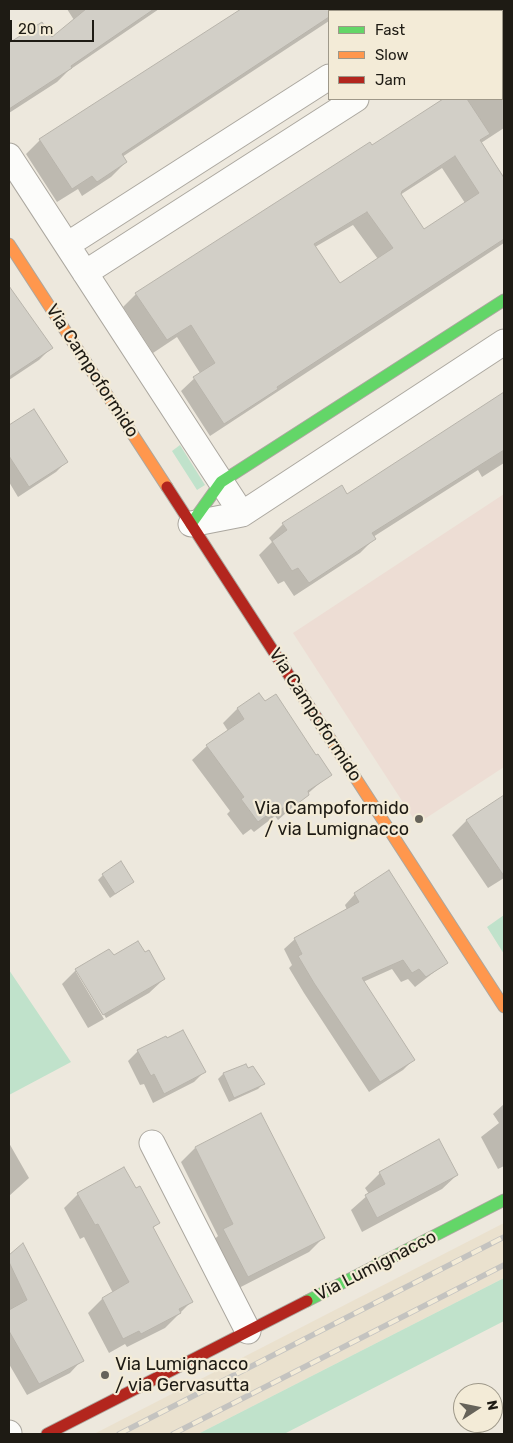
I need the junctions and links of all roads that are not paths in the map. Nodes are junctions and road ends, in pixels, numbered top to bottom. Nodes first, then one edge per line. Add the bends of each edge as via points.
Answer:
1 (328, 78) edge
2 (354, 100) edge
3 (9, 156) edge
4 (9, 244) edge
5 (67, 245) junction
6 (85, 273) junction
7 (504, 300) edge
8 (504, 342) edge
9 (221, 482) junction
10 (242, 514) junction
11 (191, 524) junction
12 (504, 1007) edge
13 (152, 1143) dead end
14 (504, 1200) edge
15 (248, 1331) junction
16 (47, 1434) edge

1 - 5 street
2 - 6 street
3 - 5 street
4 - 11 street, Via Campoformido
5 - 6 street
6 - 9 street
7 - 9 street
8 - 10 street
9 - 10 street
9 - 11 street
10 - 11 street
11 - 12 street, Via Campoformido
13 - 15 street
14 - 15 street, Via Lumignacco
15 - 16 street, Via Lumignacco

